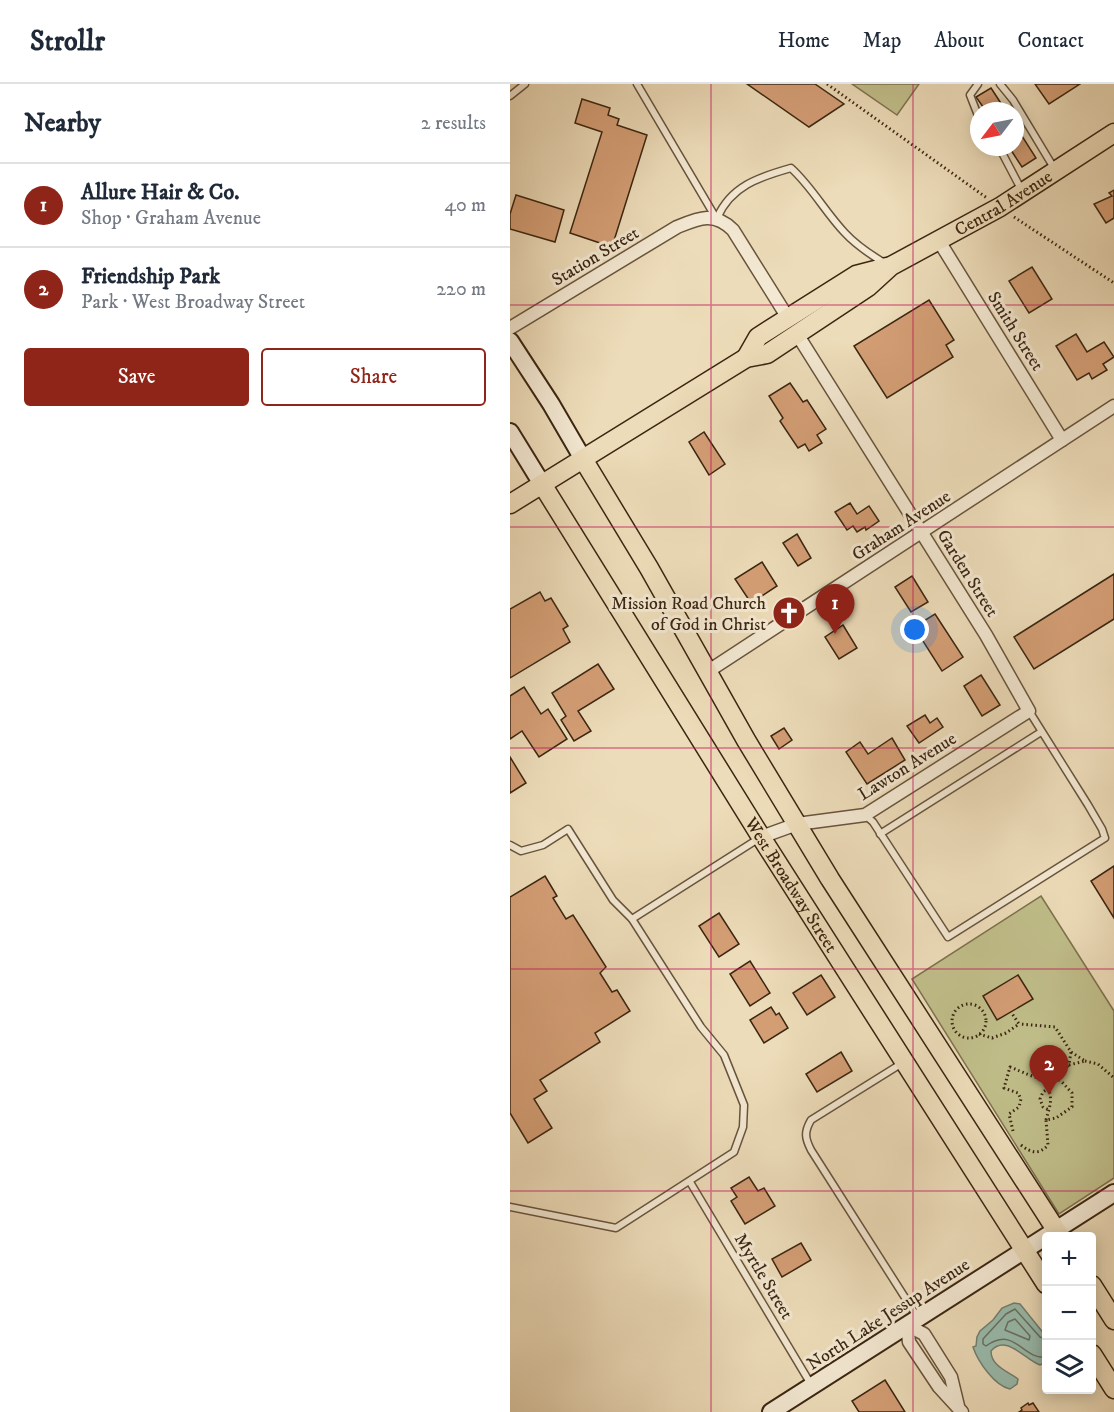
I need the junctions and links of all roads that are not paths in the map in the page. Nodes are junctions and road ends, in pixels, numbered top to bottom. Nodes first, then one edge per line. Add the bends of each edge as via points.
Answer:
1 (525, 84) edge
2 (637, 84) edge
3 (978, 84) edge
4 (1000, 84) edge
5 (510, 96) edge
6 (973, 102) edge
7 (1114, 133) edge
8 (1004, 156) edge
9 (1056, 171) junction
10 (1022, 192) junction
11 (717, 218) junction
12 (939, 241) junction
13 (891, 266) junction
14 (788, 318) junction
15 (510, 328) edge
16 (798, 334) junction
17 (510, 341) edge
18 (746, 358) junction
19 (1114, 406) edge
20 (510, 432) edge
21 (1062, 440) junction
22 (583, 459) junction
23 (542, 484) junction
24 (510, 504) edge
25 (922, 533) junction
26 (706, 672) junction
27 (1029, 711) junction
28 (1041, 732) junction
29 (865, 815) junction
30 (796, 824) junction
31 (880, 834) junction
32 (761, 837) junction
33 (510, 845) edge
34 (632, 919) junction
35 (904, 1062) junction
36 (690, 1182) junction
37 (1114, 1193) edge
38 (510, 1207) edge
39 (1057, 1232) edge
40 (1059, 1232) edge
41 (1042, 1241) edge
42 (1025, 1250) junction
43 (1042, 1276) edge
44 (1093, 1286) edge
45 (1114, 1320) edge
46 (913, 1322) junction
47 (1096, 1360) edge
48 (812, 1386) junction
49 (1114, 1389) edge
50 (960, 1410) edge
51 (771, 1412) edge

1 - 5 lane
2 - 11 lane
3 - 6 lane via 970,95
4 - 9 lane
7 - 9 main road, Central Avenue
8 - 10 lane
9 - 10 main road, Central Avenue
10 - 12 main road, Central Avenue
11 - 13 lane via 737,190 791,168 845,233 866,252
11 - 14 street via 732,230
11 - 15 street, Station Street via 700,218 677,227
12 - 13 main road, Central Avenue
12 - 21 street, Smith Street
13 - 14 main road, Central Avenue via 856,275
13 - 16 main road, Central Avenue via 868,287
14 - 18 main road, Central Avenue via 758,337
16 - 18 main road, Central Avenue via 767,354
16 - 25 street, Garden Street
17 - 22 street
18 - 22 main road, Central Avenue
19 - 21 street, Graham Avenue
20 - 23 street
21 - 25 street, Graham Avenue
22 - 23 main road, Central Avenue
22 - 26 main road, West Broadway Street
23 - 24 main road, Central Avenue
23 - 32 main road, West Broadway Street
25 - 26 street, Graham Avenue
25 - 27 street, Garden Street
26 - 30 main road, West Broadway Street
27 - 28 lane
27 - 29 street, Lawton Avenue
28 - 31 lane
28 - 31 lane via 1088,805 1104,838 948,937
29 - 30 street, Lawton Avenue
29 - 31 lane
30 - 32 street, Lawton Avenue
30 - 39 main road, West Broadway Street
32 - 34 lane
32 - 35 main road, West Broadway Street
33 - 34 lane via 521,851 568,829 613,900
34 - 36 lane via 701,1027 724,1054 744,1105 743,1127 734,1152
35 - 42 main road, West Broadway Street
35 - 46 lane via 811,1120 805,1138
36 - 38 lane via 615,1228
36 - 48 lane, Myrtle Street
37 - 40 street, North Lake Jessup Avenue
41 - 42 street, North Lake Jessup Avenue
42 - 43 main road, West Broadway Street
42 - 46 street, North Lake Jessup Avenue
44 - 45 main road
46 - 48 street, North Lake Jessup Avenue
46 - 50 street via 951,1377
47 - 49 main road
48 - 51 street, North Lake Jessup Avenue

